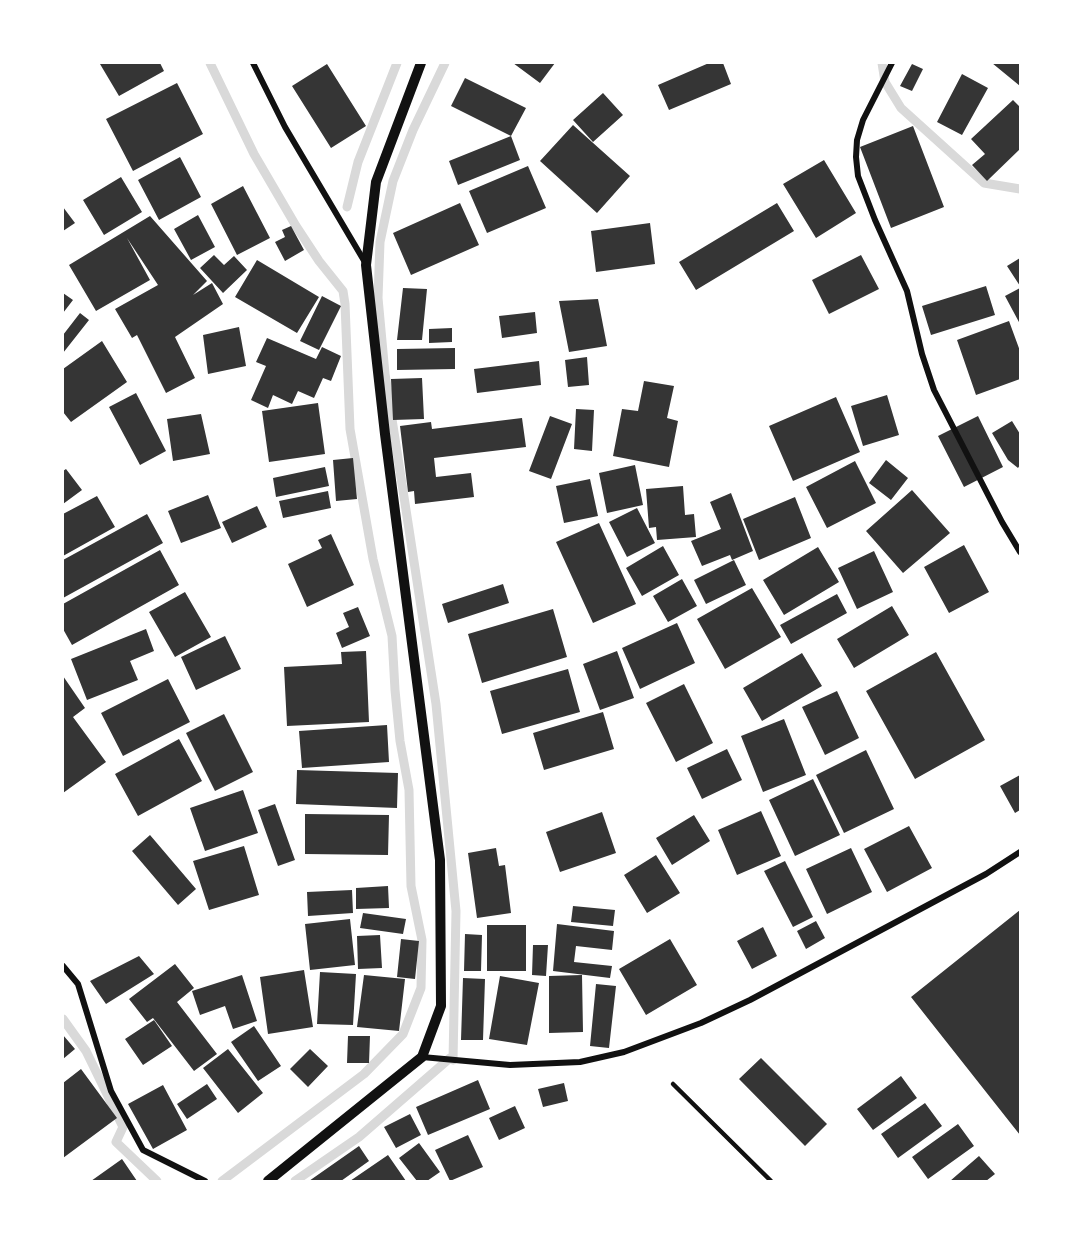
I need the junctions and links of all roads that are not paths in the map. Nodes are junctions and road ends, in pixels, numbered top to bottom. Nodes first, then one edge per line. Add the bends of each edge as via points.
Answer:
1 (253, 63) edge
2 (421, 63) edge
3 (892, 63) edge
4 (366, 264) junction
5 (1020, 552) edge
6 (1020, 852) edge
7 (63, 966) edge
8 (422, 1057) junction
9 (673, 1084) dead end
10 (205, 1181) edge
11 (268, 1181) edge
12 (771, 1181) edge

1 - 4 street via 285,127
2 - 4 street via 376,182
3 - 5 street via 860,130 858,176 907,291 934,390
4 - 8 street via 440,860 441,1006
6 - 8 street via 750,1000 624,1052 580,1062 510,1065
7 - 10 street via 78,984 111,1091 143,1150
8 - 11 street
9 - 12 lane

